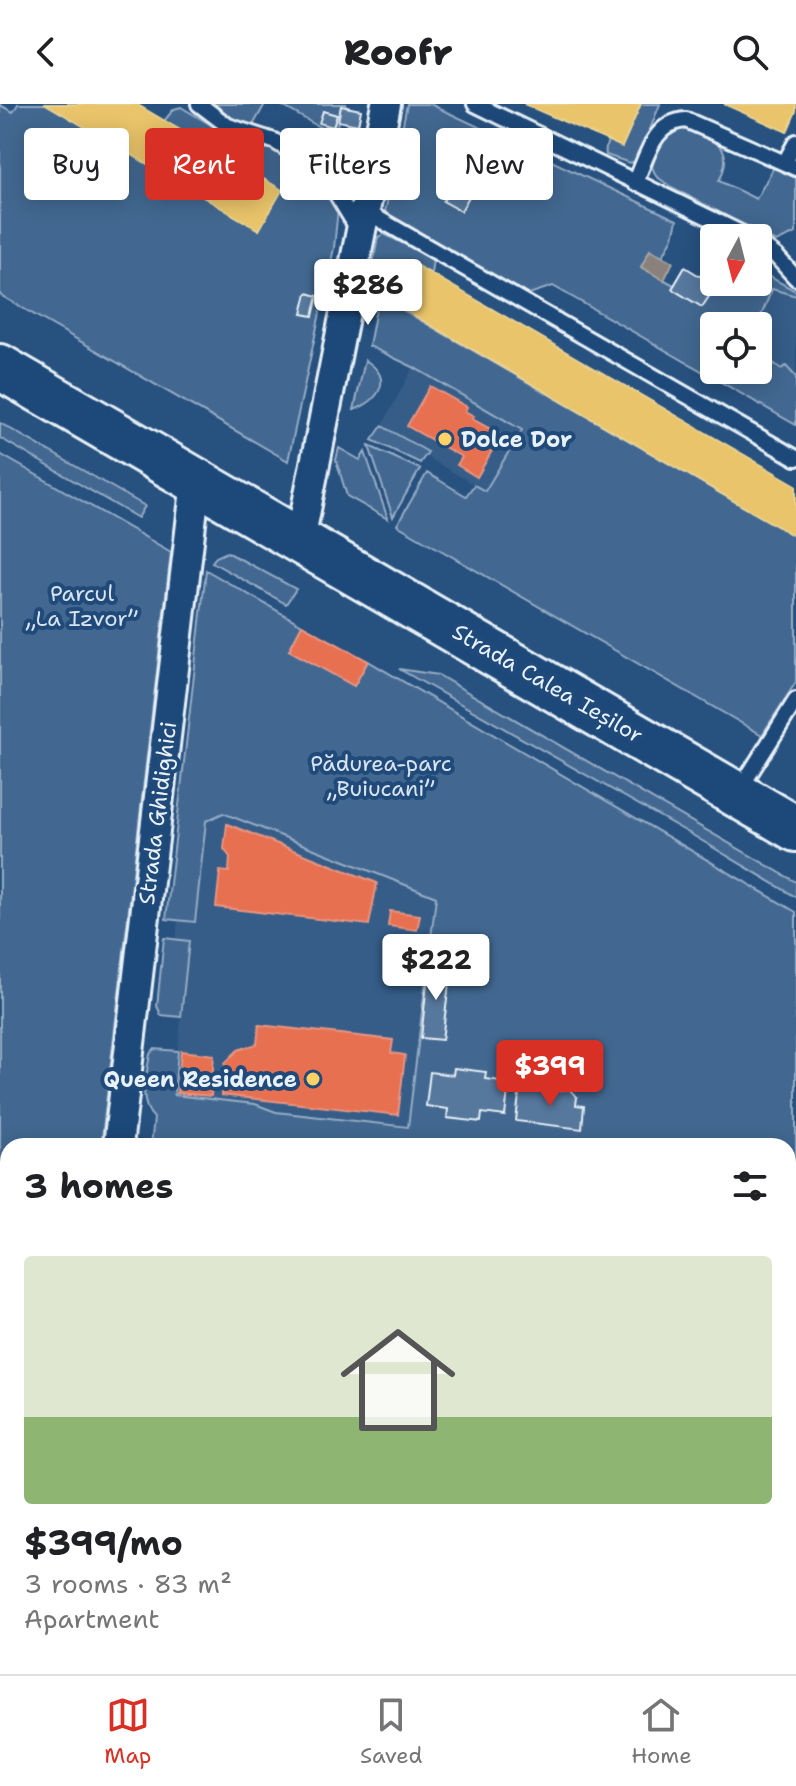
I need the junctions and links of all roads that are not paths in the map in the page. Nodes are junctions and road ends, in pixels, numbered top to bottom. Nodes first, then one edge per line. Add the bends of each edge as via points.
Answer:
1 (199, 104) edge
2 (386, 104) edge
3 (475, 104) edge
4 (796, 142) edge
5 (790, 165) edge
6 (635, 183) junction
7 (363, 222) junction
8 (721, 224) edge
9 (772, 253) edge
10 (796, 278) edge
11 (0, 367) edge
12 (796, 458) edge
13 (196, 481) junction
14 (300, 540) junction
15 (796, 700) edge
16 (737, 793) junction
17 (796, 829) edge
18 (119, 1138) edge

1 - 7 lane via 228,126 274,141 322,170
2 - 7 street
3 - 6 lane
4 - 5 lane
5 - 6 lane via 686,120 676,121 658,132
6 - 8 lane
7 - 12 lane
7 - 14 street
9 - 10 lane
11 - 13 main road, Strada Calea Ieșilor
13 - 14 main road, Strada Calea Ieșilor
13 - 18 street, Strada Ghidighici
14 - 16 main road, Strada Calea Ieșilor
15 - 16 lane
16 - 17 main road, Strada Calea Ieșilor

